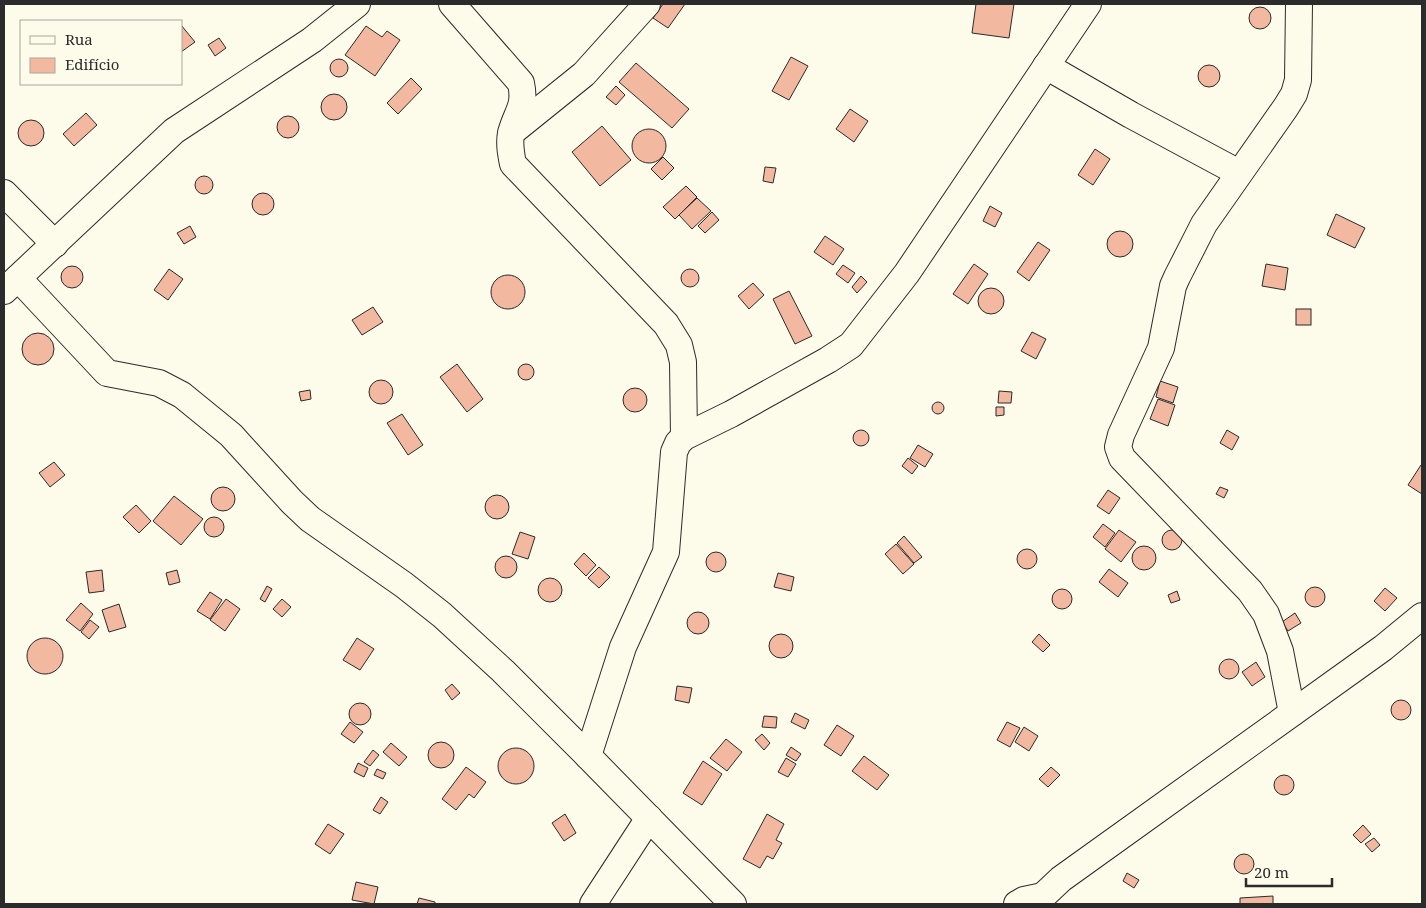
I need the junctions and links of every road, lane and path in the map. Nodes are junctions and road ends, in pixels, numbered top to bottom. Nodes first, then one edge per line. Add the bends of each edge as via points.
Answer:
1 (356, 4) edge
2 (452, 4) edge
3 (647, 4) edge
4 (1088, 4) edge
5 (1299, 4) edge
6 (1046, 66) junction
7 (512, 132) junction
8 (1239, 174) junction
9 (4, 193) edge
10 (55, 244) junction
11 (11, 285) edge
12 (684, 436) junction
13 (1422, 616) edge
14 (1292, 713) junction
15 (588, 756) junction
16 (649, 818) junction
17 (1041, 900) edge
18 (593, 904) edge
19 (733, 904) edge
20 (1017, 904) edge

1 - 10 street via 312,40 174,131
2 - 7 street via 522,83 522,107
3 - 7 street via 584,74
4 - 6 street
5 - 8 street via 1298,80 1294,94
6 - 8 street
6 - 12 street via 907,273 851,345 739,410
7 - 12 street via 513,164 666,324 679,345 683,362
8 - 14 street via 1204,224 1173,286 1161,348 1118,447 1122,458 1250,591 1266,614 1280,650
9 - 10 street
10 - 11 street
11 - 15 street via 108,373 159,384 182,395 231,434 310,519 442,616 503,671
12 - 15 street via 674,452 666,552 623,647
13 - 14 street
14 - 17 street via 1061,879
15 - 16 street
16 - 18 street
16 - 19 street
17 - 20 street via 1024,900

